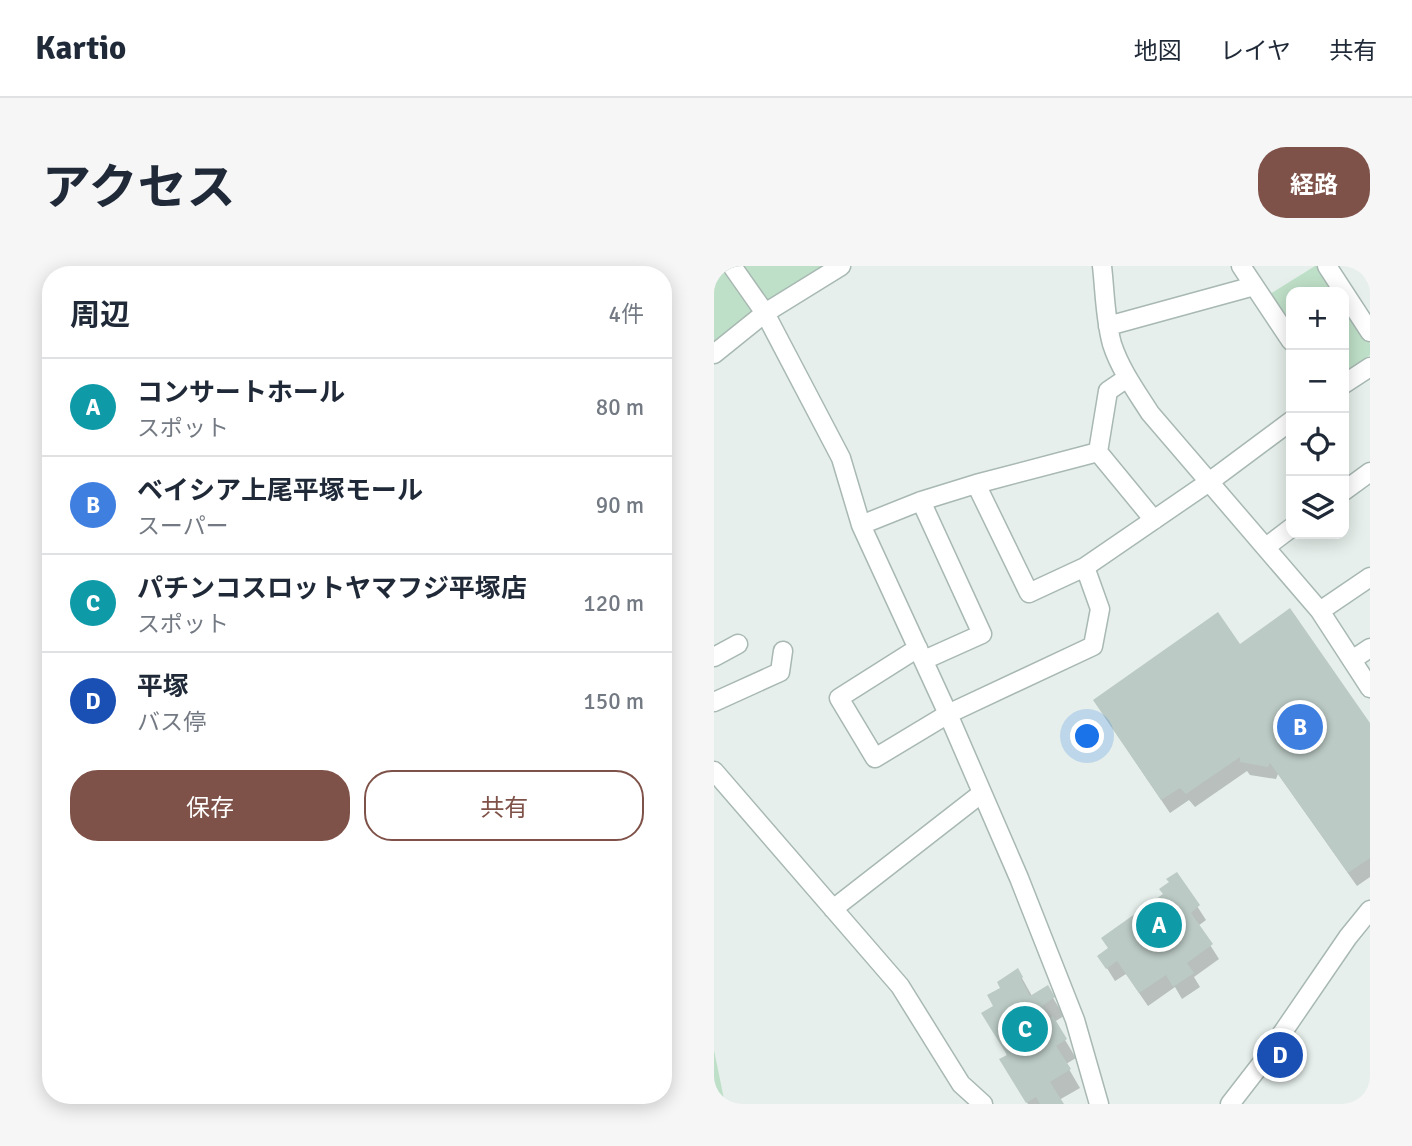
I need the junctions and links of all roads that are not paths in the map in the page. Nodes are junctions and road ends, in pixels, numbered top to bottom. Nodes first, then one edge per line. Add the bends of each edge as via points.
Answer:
1 (732, 266) edge
2 (841, 266) edge
3 (1102, 266) edge
4 (1241, 266) edge
5 (1327, 266) edge
6 (1254, 286) junction
7 (765, 313) junction
8 (1108, 326) junction
9 (1370, 332) edge
10 (1286, 334) edge
11 (714, 354) edge
12 (1370, 367) edge
13 (1127, 379) junction
14 (1349, 381) edge
15 (1286, 425) edge
16 (1098, 452) junction
17 (1370, 472) edge
18 (1209, 482) junction
19 (976, 484) junction
20 (1349, 487) edge
21 (921, 501) junction
22 (1154, 520) junction
23 (861, 525) junction
24 (1286, 532) edge
25 (1266, 547) junction
26 (1085, 567) junction
27 (1370, 577) edge
28 (1320, 611) junction
29 (738, 644) dead end
30 (1370, 648) edge
31 (783, 651) dead end
32 (921, 654) junction
33 (714, 657) edge
34 (1352, 660) junction
35 (1370, 688) edge
36 (714, 702) edge
37 (948, 714) junction
38 (714, 771) edge
39 (982, 793) junction
40 (833, 909) junction
41 (1370, 910) edge
42 (983, 1104) edge
43 (1099, 1104) edge
44 (1230, 1104) edge

1 - 7 street
2 - 7 street
3 - 8 street
4 - 6 street
5 - 9 street
6 - 8 street
6 - 10 street
7 - 11 street
7 - 23 street via 841,458
8 - 13 street
12 - 14 street
13 - 16 street via 1108,391
13 - 18 street
15 - 18 street
16 - 19 street
16 - 22 street
17 - 20 street
18 - 22 street
18 - 25 street
19 - 21 street
19 - 26 street via 1029,593
21 - 23 street
21 - 32 street via 982,634
22 - 26 street
23 - 32 street
24 - 25 street
25 - 28 street
26 - 37 street via 1100,609 1093,646
27 - 28 street
28 - 34 street
29 - 33 street
30 - 34 street
31 - 36 street via 780,672
32 - 37 street
32 - 37 street via 839,698 875,758
34 - 35 street
37 - 39 street
38 - 40 street
39 - 40 street
39 - 43 street via 1075,1020
40 - 42 street via 901,986 961,1084
41 - 44 street

